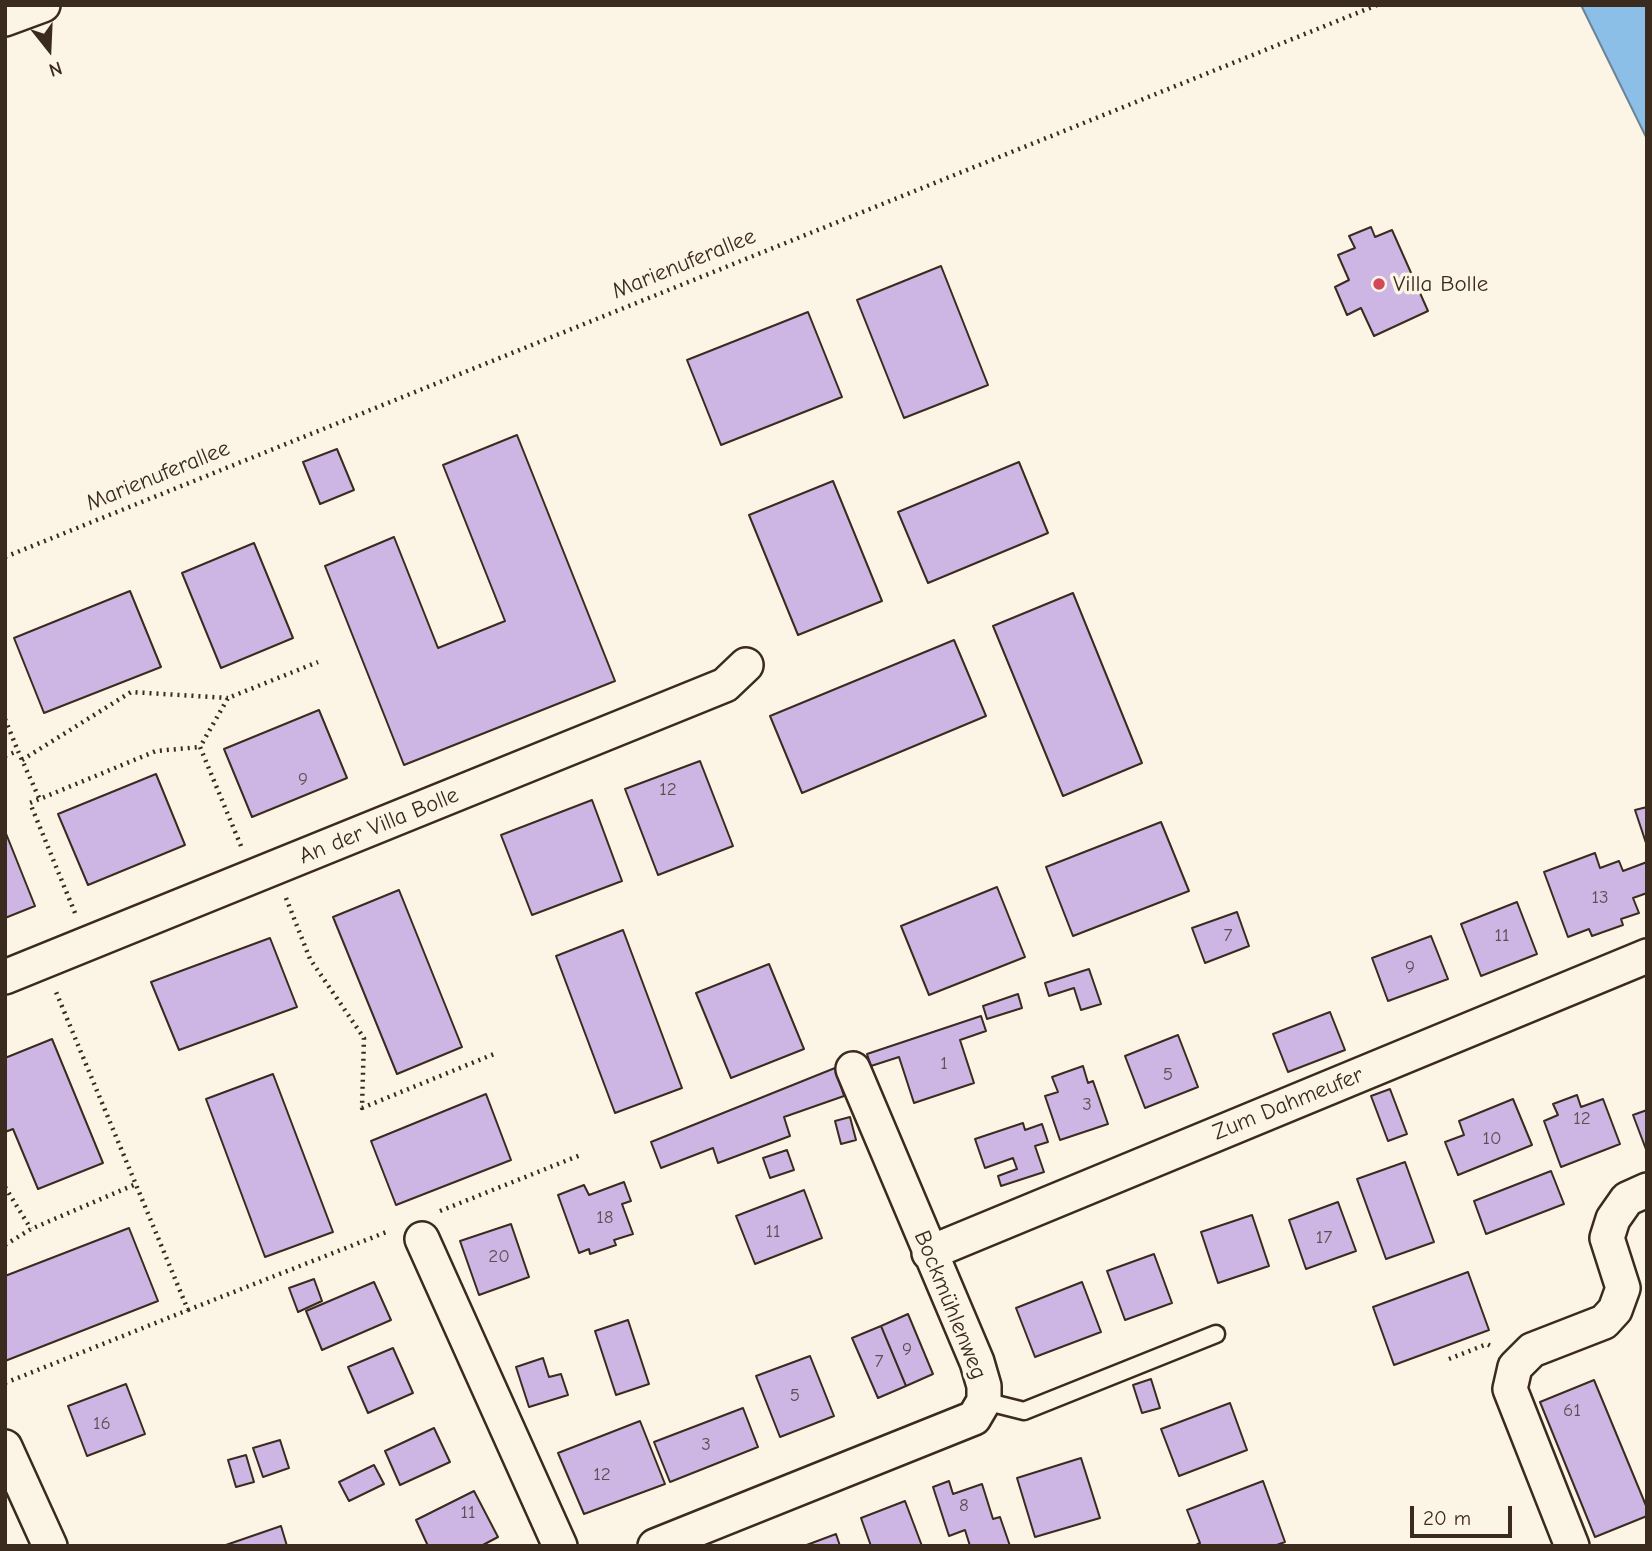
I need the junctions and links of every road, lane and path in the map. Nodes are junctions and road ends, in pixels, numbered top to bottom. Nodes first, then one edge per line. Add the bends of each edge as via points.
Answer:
1 (43, 5) edge
2 (1377, 5) edge
3 (5, 19) edge
4 (5, 557) edge
5 (318, 662) dead end
6 (746, 665) dead end
7 (228, 698) junction
8 (5, 719) edge
9 (200, 747) junction
10 (18, 751) junction
11 (5, 756) edge
12 (22, 760) junction
13 (40, 800) junction
14 (233, 827) dead end
15 (66, 892) dead end
16 (297, 925) dead end
17 (1647, 956) edge
18 (43, 962) junction
19 (5, 977) edge
20 (494, 1054) dead end
21 (853, 1069) dead end
22 (583, 1154) dead end
23 (136, 1184) junction
24 (5, 1187) edge
25 (1647, 1190) edge
26 (425, 1227) joint
27 (31, 1229) junction
28 (390, 1230) dead end
29 (5, 1245) edge
30 (929, 1253) junction
31 (188, 1310) junction
32 (1216, 1334) dead end
33 (5, 1382) edge
34 (984, 1401) junction
35 (5, 1447) edge
36 (50, 1546) edge
37 (560, 1546) edge
38 (655, 1546) edge
39 (1573, 1546) edge

1 - 3 street
2 - 4 path, Marienuferallee
5 - 7 path
6 - 18 street, An der Villa Bolle via 725,685
7 - 9 path
7 - 12 path via 131,692
8 - 10 path
9 - 13 path via 156,751
9 - 14 path
10 - 11 path
10 - 12 path
12 - 13 path
13 - 15 path via 30,803
16 - 20 path via 310,959 364,1038 362,1108
17 - 30 street, Zum Dahmeufer
18 - 19 street, An der Villa Bolle
18 - 23 path
21 - 30 street, Bockmühlenweg
22 - 26 path
23 - 27 path
23 - 31 path
24 - 27 path
25 - 39 street via 1627,1199 1607,1238 1623,1288 1615,1310 1604,1322 1532,1350 1515,1367 1510,1389
26 - 37 street
27 - 29 path
28 - 31 path
30 - 34 street, Bockmühlenweg via 976,1362
31 - 33 path
32 - 34 lane via 1024,1411
34 - 38 street, Bockmühlenweg via 974,1418
35 - 36 street

